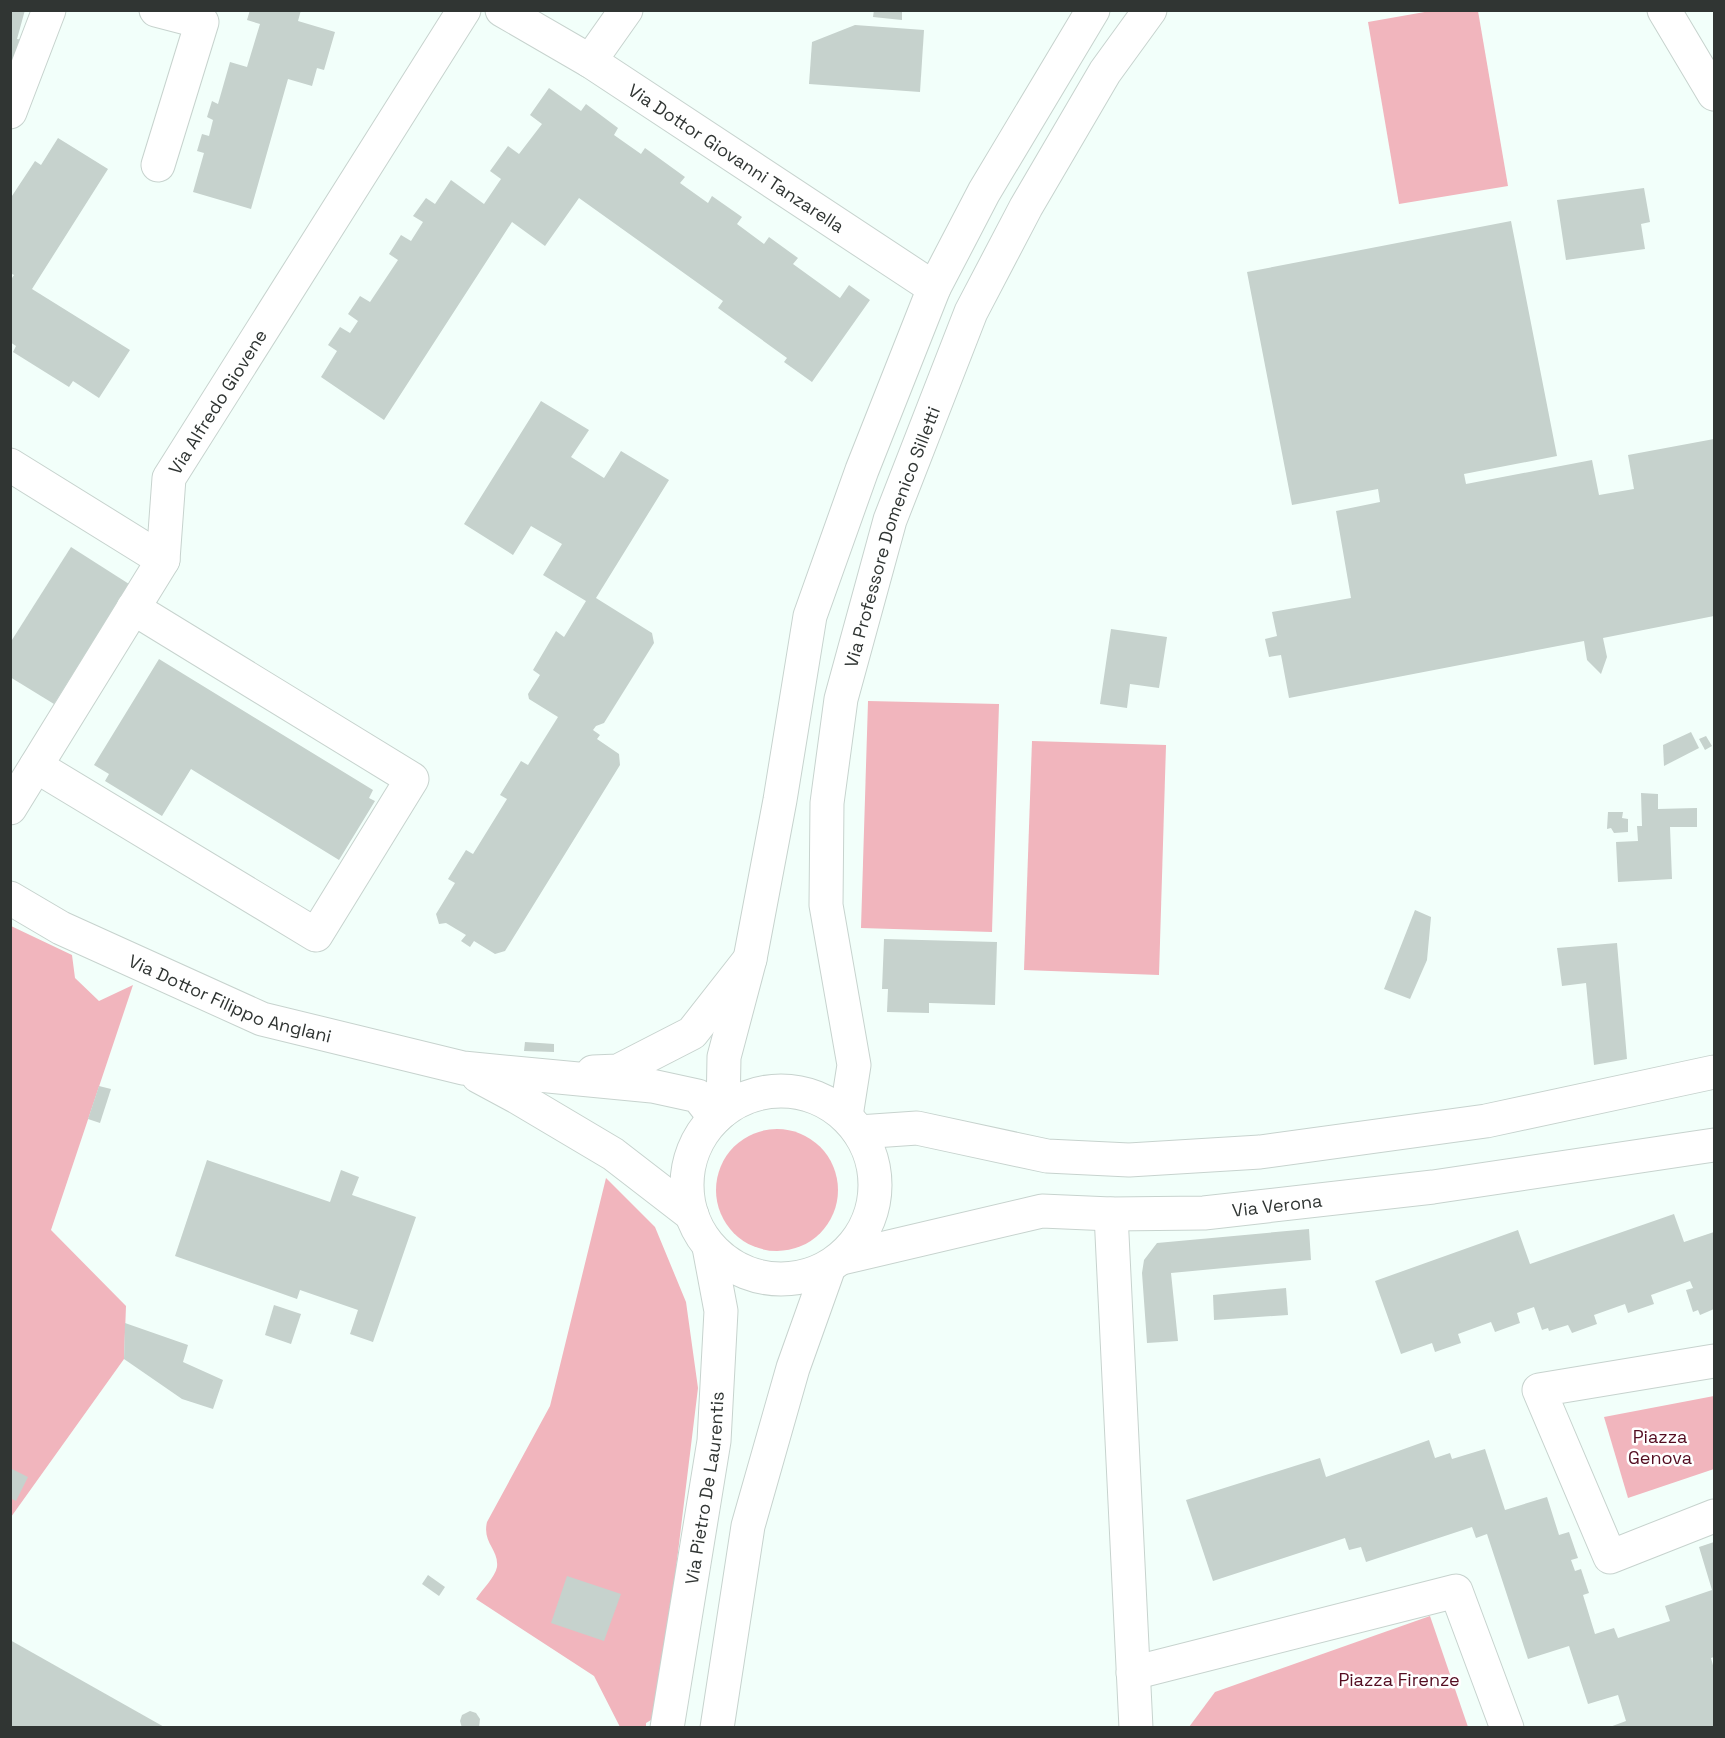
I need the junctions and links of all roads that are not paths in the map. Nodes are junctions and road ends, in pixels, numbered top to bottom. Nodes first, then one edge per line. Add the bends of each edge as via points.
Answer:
1 (49, 10) edge
2 (156, 10) edge
3 (464, 10) edge
4 (502, 10) edge
5 (626, 10) edge
6 (1093, 10) edge
7 (1150, 10) edge
8 (1664, 10) edge
9 (590, 61) junction
10 (1714, 94) edge
11 (10, 112) edge
12 (158, 165) dead end
13 (934, 288) junction
14 (10, 465) edge
15 (163, 560) junction
16 (134, 609) junction
17 (36, 766) junction
18 (10, 808) edge
19 (10, 898) edge
20 (750, 959) junction
21 (463, 1068) junction
22 (1714, 1072) edge
23 (526, 1074) junction
24 (719, 1115) junction
25 (853, 1124) junction
26 (1714, 1145) edge
27 (1111, 1214) junction
28 (692, 1215) junction
29 (710, 1246) junction
30 (836, 1263) junction
31 (1714, 1361) edge
32 (1714, 1516) edge
33 (1133, 1673) junction
34 (668, 1728) edge
35 (717, 1728) edge
36 (1136, 1728) edge
37 (1507, 1728) edge

1 - 11 street
2 - 12 street via 202,22
3 - 15 street, Via Alfredo Giovene via 169,478
4 - 9 street, Via Dottor Giovanni Tanzarella
5 - 9 street
6 - 13 street via 984,192
7 - 25 street, Via Professore Domenico Silletti via 1105,72 1026,207 971,312 890,520 847,676 827,803 826,905 854,1065
8 - 10 street
9 - 13 street, Via Dottor Giovanni Tanzarella
13 - 20 street via 810,616
14 - 15 street
15 - 16 street, Via Alfredo Giovene
16 - 17 street, Via Alfredo Giovene
16 - 17 street via 412,779 316,935
17 - 18 street, Via Alfredo Giovene
19 - 21 street, Via Dottor Filippo Anglani via 61,928 262,1019
20 - 23 street via 692,1033 618,1071
20 - 24 street via 724,1057
21 - 23 street
21 - 28 street via 613,1155
22 - 25 street via 1486,1121 1260,1152 1129,1160 1047,1156 917,1128
23 - 24 street via 652,1086 698,1096
24 - 25 street via 746,1098 772,1092 799,1092 824,1101
24 - 28 street via 699,1139 690,1163 687,1189
25 - 30 street via 872,1157 876,1184 872,1212 861,1237
26 - 27 street, Via Verona via 1421,1188 1204,1213
27 - 30 street, Via Verona via 1042,1211
27 - 33 street
28 - 29 street
29 - 30 street via 734,1268 765,1278 798,1278
29 - 34 street, Via Pietro De Laurentis via 721,1311 714,1441
30 - 35 street via 793,1368 748,1526
31 - 32 street via 1539,1390 1610,1557
33 - 36 street
33 - 37 street via 1455,1591

